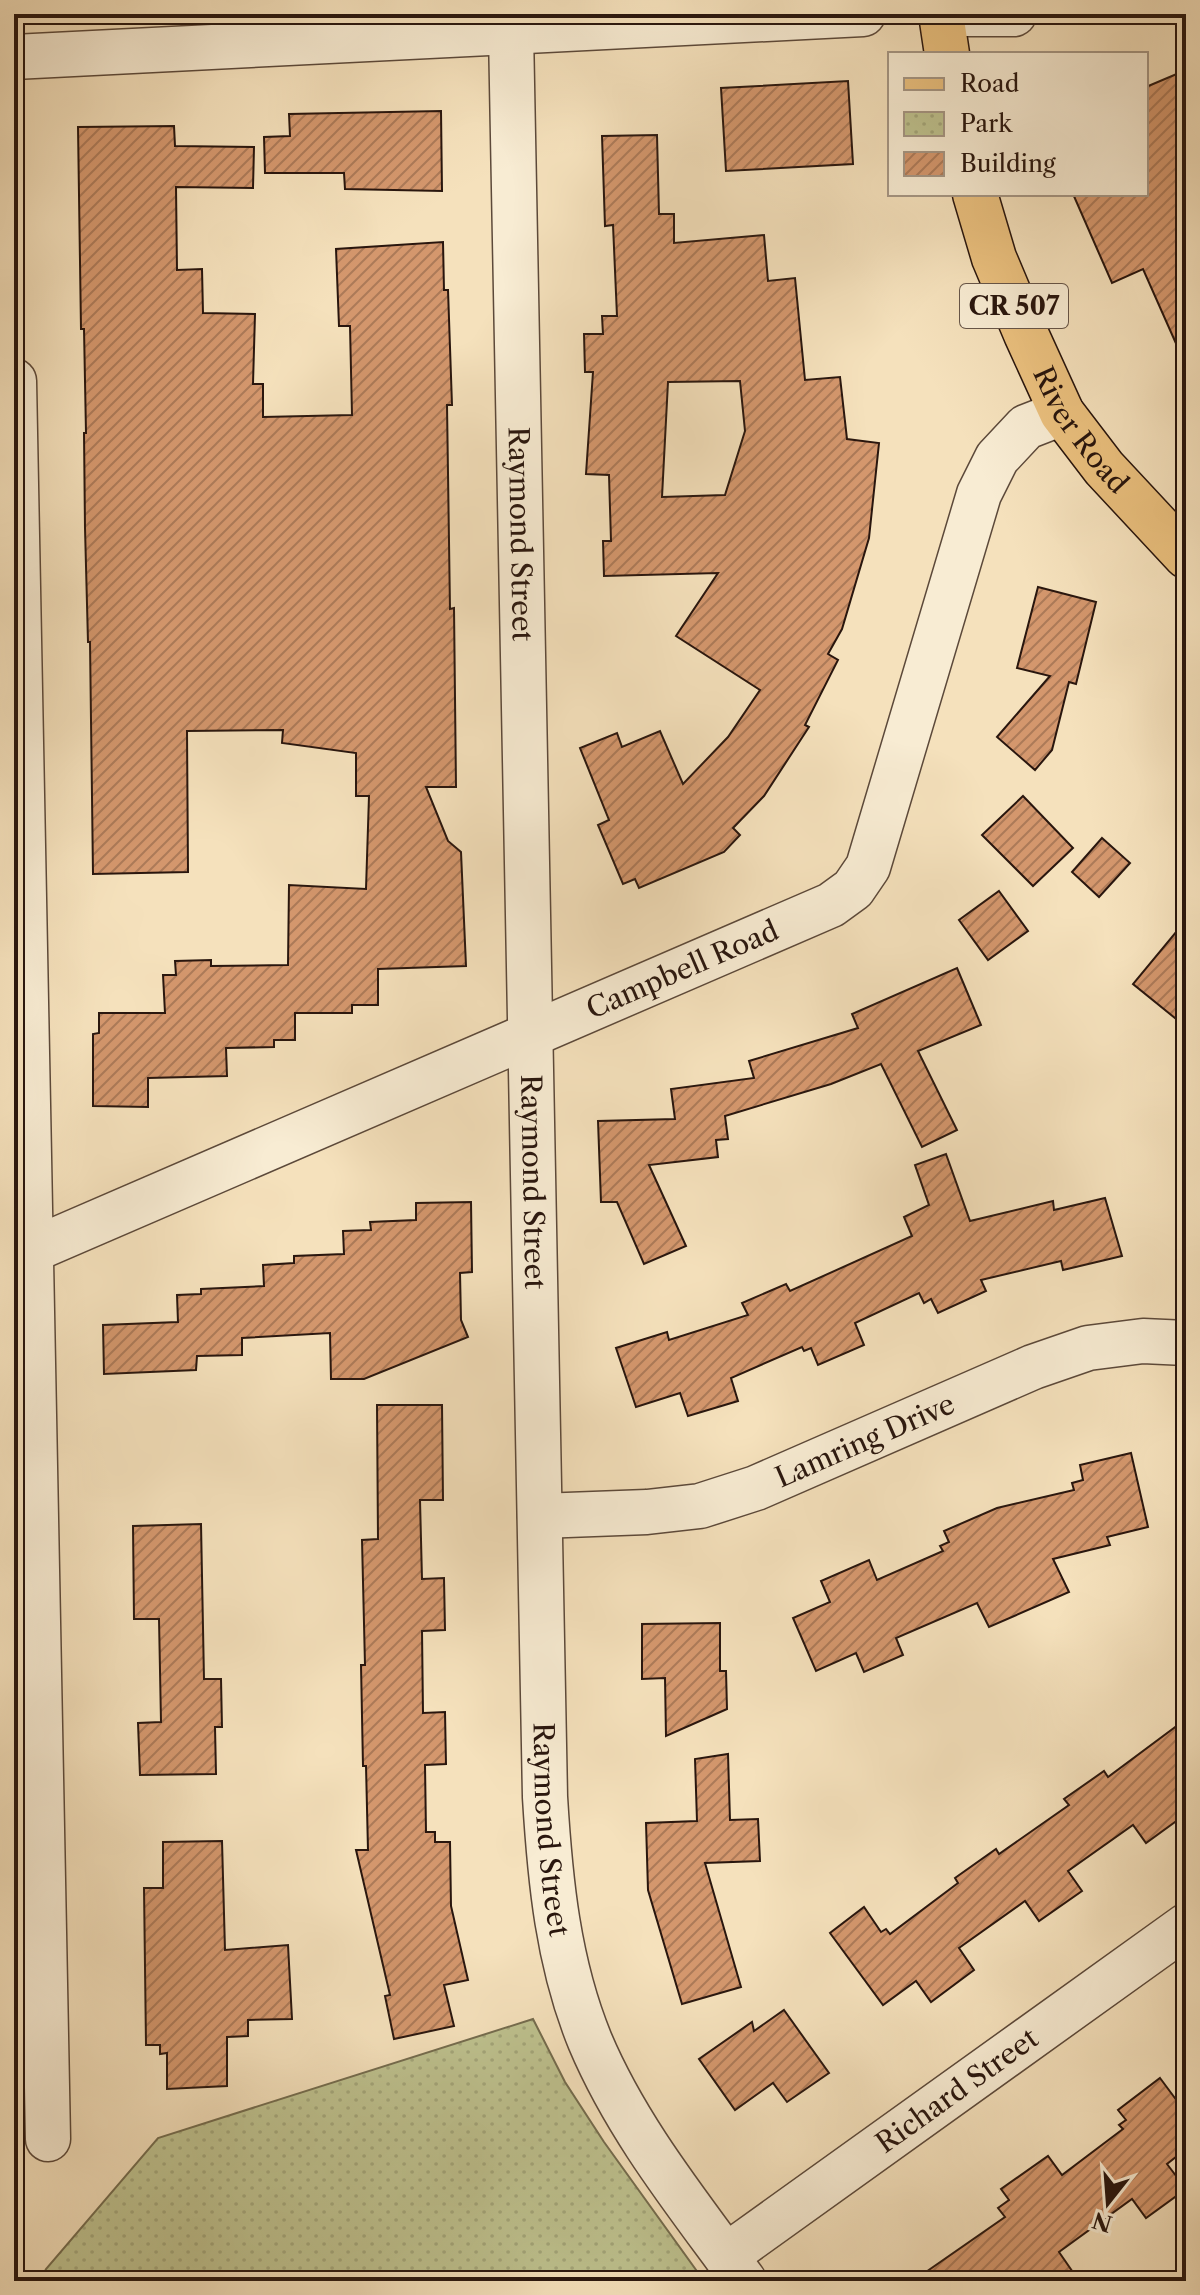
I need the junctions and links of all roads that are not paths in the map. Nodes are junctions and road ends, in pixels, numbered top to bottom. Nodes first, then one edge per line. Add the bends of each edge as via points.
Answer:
1 (845, 14) edge
2 (941, 14) edge
3 (952, 14) edge
4 (1014, 14) edge
5 (688, 18) edge
6 (218, 30) edge
7 (511, 32) junction
8 (947, 52) edge
9 (14, 57) edge
10 (976, 196) edge
11 (14, 381) edge
12 (1062, 413) junction
13 (1186, 556) edge
14 (531, 1034) junction
15 (23, 1254) edge
16 (1186, 1343) edge
17 (540, 1516) junction
18 (1186, 1926) edge
19 (48, 2139) dead end
20 (735, 2268) edge

1 - 5 street
2 - 8 main road
3 - 4 street
5 - 7 street
6 - 7 street
6 - 9 street
7 - 14 street, Raymond Street
10 - 12 main road, River Road / CR 507 via 994,258
11 - 15 street
12 - 13 main road, River Road / CR 507 via 1104,468
12 - 14 street, Campbell Road via 1026,427 997,458 979,494 868,867 853,889 831,905
14 - 15 street, Campbell Road
14 - 17 street, Raymond Street
15 - 19 street
16 - 17 street, Lamring Drive via 1143,1341 1088,1348 756,1488 700,1506
17 - 20 street, Raymond Street via 549,1859 556,1922 572,1987 616,2095
18 - 20 street, Richard Street

